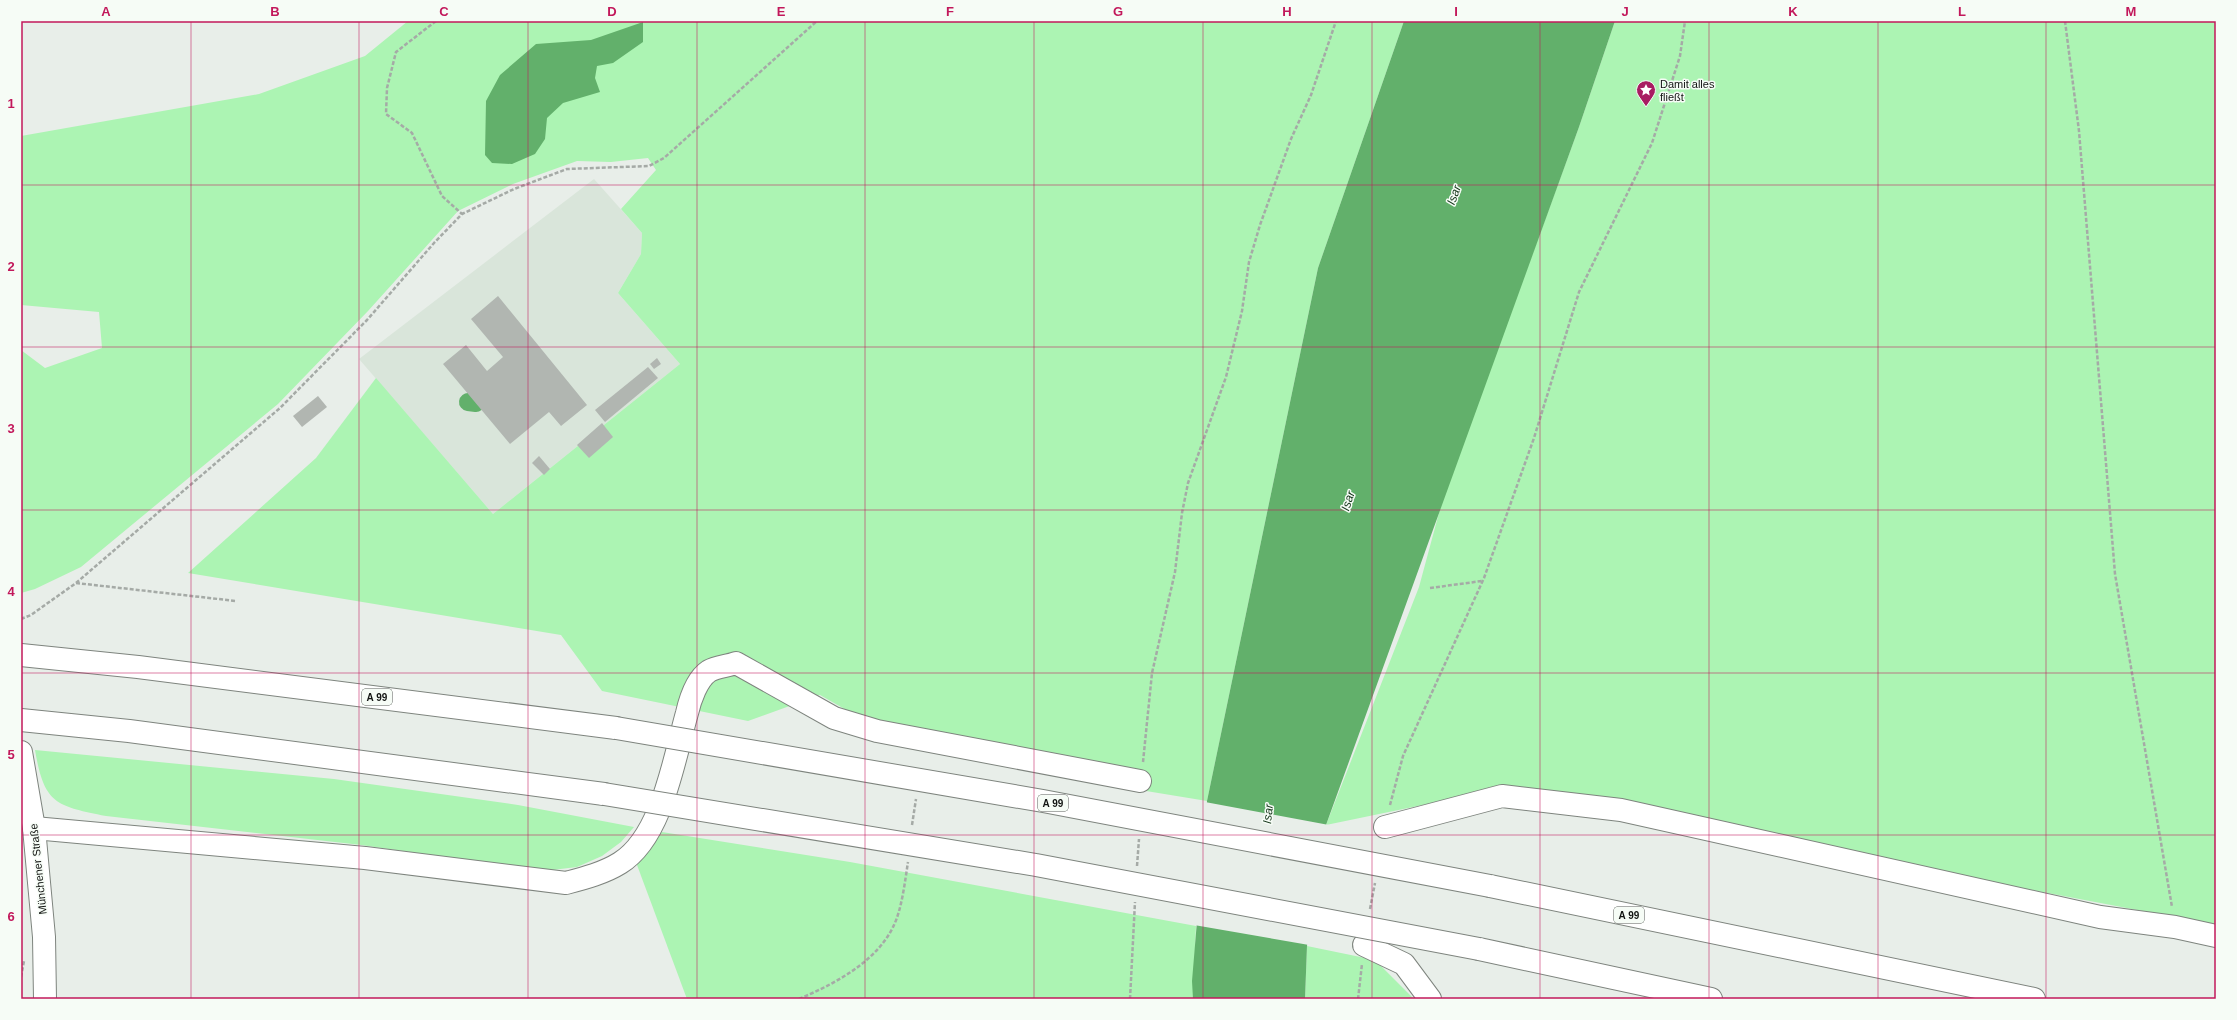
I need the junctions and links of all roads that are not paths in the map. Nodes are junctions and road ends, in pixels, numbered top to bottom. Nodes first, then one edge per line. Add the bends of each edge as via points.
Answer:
1 (21, 655) edge
2 (21, 720) edge
3 (21, 752) edge
4 (1140, 780) road end
5 (34, 828) junction
6 (1385, 828) road end
7 (2216, 936) edge
8 (1364, 945) road end
9 (42, 995) edge
10 (1430, 999) edge
11 (1711, 999) edge
12 (2034, 999) edge

1 - 12 main road, A 99, bridge via 138,667 616,728 1050,803 1490,886
2 - 11 main road, bridge via 129,731 604,794 1036,866 1479,949
3 - 5 main road, Münchener Straße
4 - 5 main road via 877,731 834,718 736,664 709,671 697,686 689,705 657,819 643,843 621,862 595,876 566,883 365,858
5 - 9 main road, Münchener Straße via 44,937
6 - 7 main road via 1502,796 1621,810 2100,917 2175,927
8 - 10 main road via 1404,964

